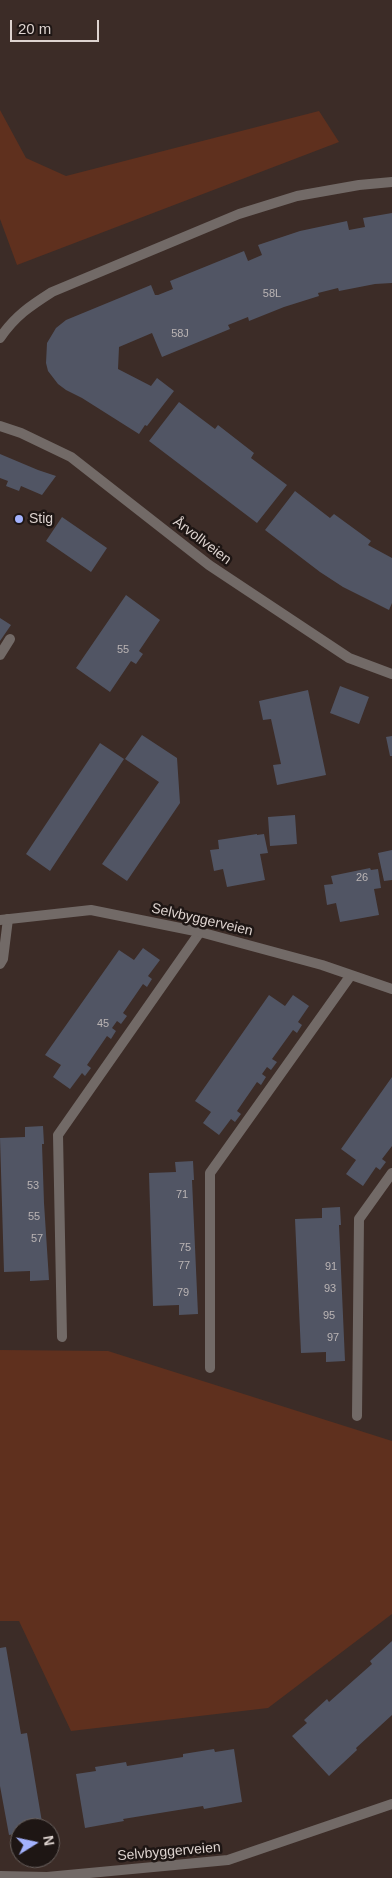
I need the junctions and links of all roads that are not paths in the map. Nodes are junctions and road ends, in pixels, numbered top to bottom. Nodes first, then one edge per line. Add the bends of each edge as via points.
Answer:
1 (392, 182) edge
2 (0, 338) edge
3 (0, 426) edge
4 (10, 639) dead end
5 (0, 655) edge
6 (392, 674) edge
7 (4, 919) edge
8 (200, 932) junction
9 (0, 964) edge
10 (350, 975) junction
11 (392, 989) edge
12 (392, 1173) edge
13 (62, 1337) dead end
14 (210, 1368) dead end
15 (357, 1416) dead end
16 (392, 1804) edge
17 (0, 1876) edge

1 - 2 street via 297,196 239,214 52,292 28,306
3 - 6 street, Årvollveien via 71,457 209,565 349,658
4 - 5 street
7 - 8 street, Selvbyggerveien via 91,910
7 - 9 street via 3,959
8 - 10 street, Selvbyggerveien
8 - 13 street via 58,1136
10 - 11 street, Selvbyggerveien
10 - 14 street via 210,1173
12 - 15 street via 359,1219
16 - 17 street, Selvbyggerveien via 228,1860 47,1877

